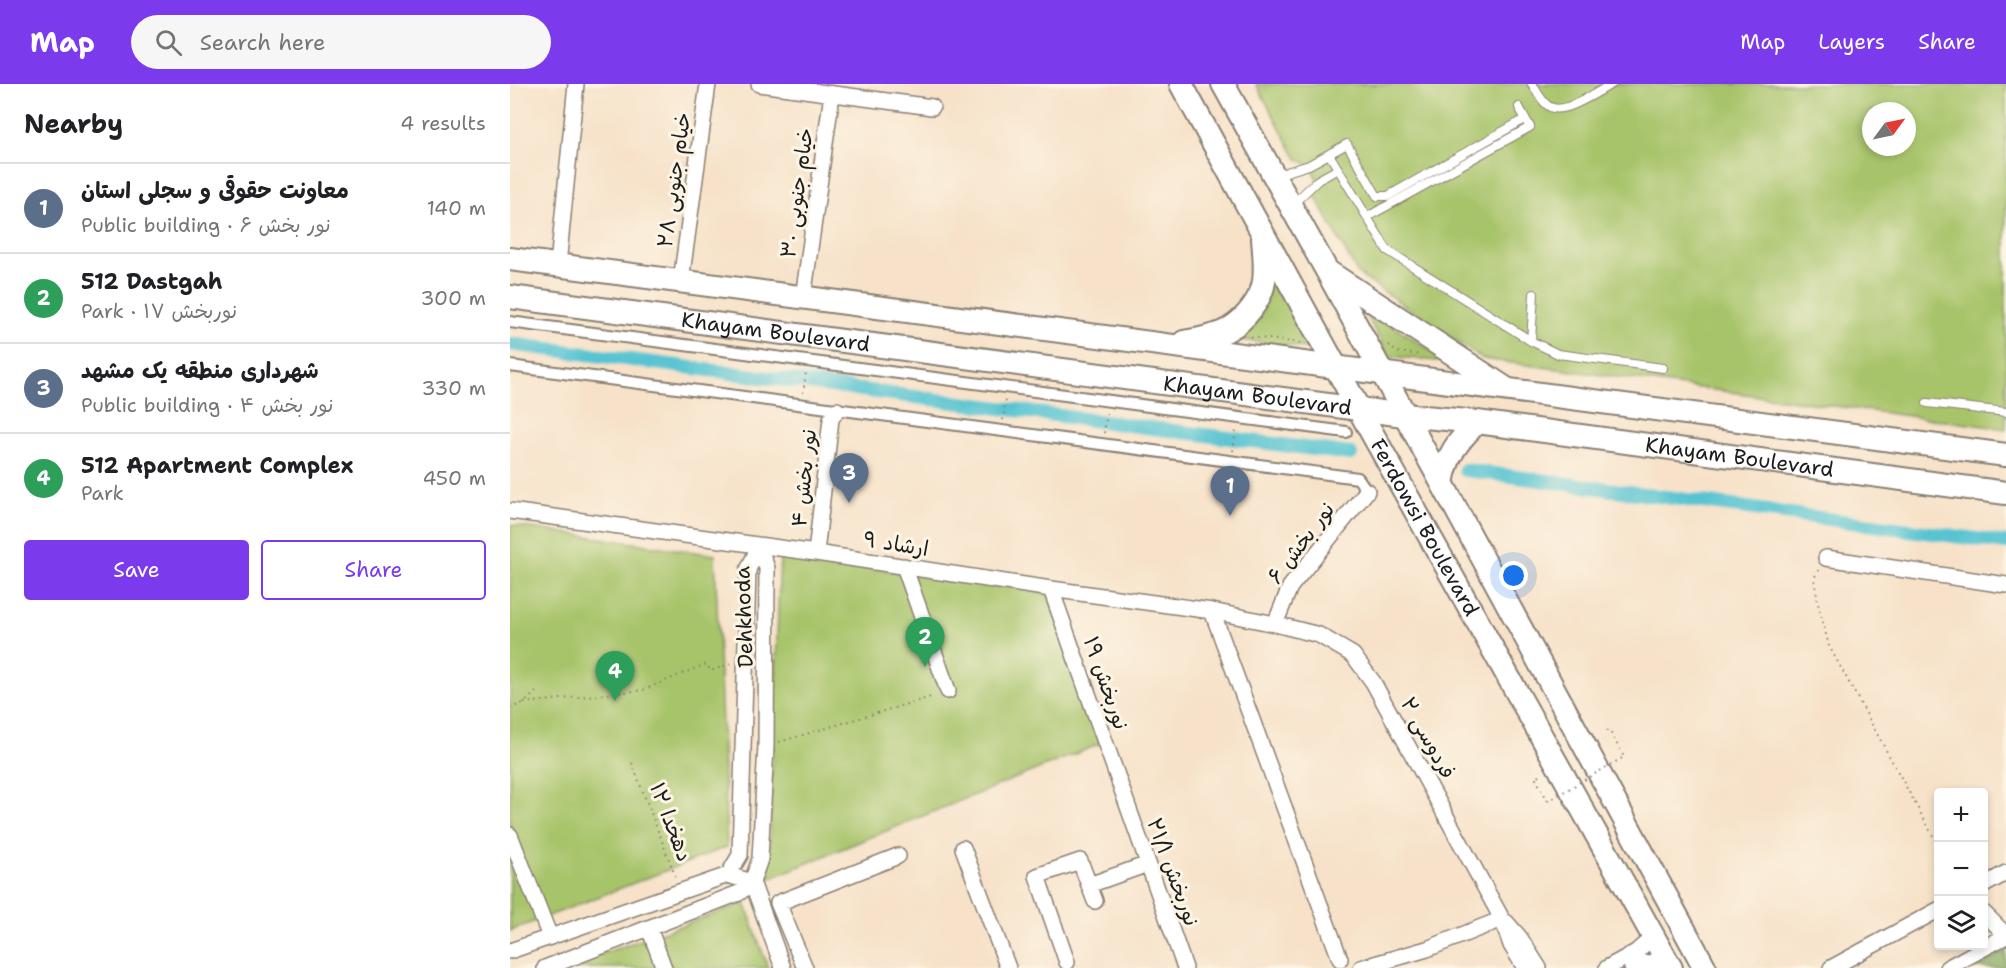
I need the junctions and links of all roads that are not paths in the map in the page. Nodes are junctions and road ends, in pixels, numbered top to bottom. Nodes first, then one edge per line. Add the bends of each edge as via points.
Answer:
1 (576, 84) edge
2 (708, 84) edge
3 (759, 84) edge
4 (1181, 84) edge
5 (1223, 84) edge
6 (1532, 84) edge
7 (1611, 84) edge
8 (832, 94) junction
9 (932, 107) dead end
10 (1519, 107) dead end
11 (1525, 119) junction
12 (1329, 154) junction
13 (1338, 169) junction
14 (1273, 176) junction
15 (1290, 207) junction
16 (1367, 217) junction
17 (1262, 232) junction
18 (510, 259) edge
19 (558, 265) junction
20 (1327, 271) junction
21 (681, 281) junction
22 (1534, 294) dead end
23 (510, 297) edge
24 (803, 298) junction
25 (510, 322) edge
26 (1531, 341) junction
27 (1162, 344) junction
28 (510, 366) edge
29 (1337, 367) junction
30 (1663, 368) dead end
31 (1383, 374) junction
32 (1509, 390) junction
33 (1927, 403) dead end
34 (1358, 408) junction
35 (837, 410) junction
36 (2006, 412) edge
37 (1404, 415) junction
38 (1477, 422) junction
39 (1346, 432) dead end
40 (2006, 455) edge
41 (1442, 483) junction
42 (1367, 491) joint
43 (2006, 493) edge
44 (510, 511) edge
45 (759, 546) junction
46 (816, 553) junction
47 (1826, 558) road end
48 (904, 566) junction
49 (2006, 585) edge
50 (1051, 589) junction
51 (1212, 611) junction
52 (1275, 624) junction
53 (941, 693) road end
54 (1121, 791) joint
55 (510, 835) edge
56 (963, 848) dead end
57 (898, 856) dead end
58 (1148, 864) junction
59 (2006, 873) edge
60 (728, 875) junction
61 (752, 882) junction
62 (1988, 882) edge
63 (1089, 885) junction
64 (1095, 901) dead end
65 (1934, 912) edge
66 (1502, 918) junction
67 (1988, 918) edge
68 (649, 928) junction
69 (2006, 935) edge
70 (1654, 936) junction
71 (550, 937) junction
72 (1988, 944) edge
73 (1977, 950) edge
74 (510, 951) edge
75 (1340, 959) dead end
76 (1067, 963) dead end
77 (1670, 965) edge
78 (550, 967) edge
79 (664, 968) edge
80 (783, 968) edge
81 (805, 968) edge
82 (1008, 968) edge
83 (1185, 968) edge
84 (1361, 968) edge
85 (1525, 968) edge
86 (1539, 968) edge
87 (1607, 968) edge
88 (1632, 968) edge
89 (1705, 968) edge
90 (1832, 968) edge
91 (1947, 968) edge

1 - 19 street
2 - 21 street, خیام جنوبی ۲۸
3 - 8 street
4 - 17 main road, Ferdowsi Boulevard
5 - 14 main road, Ferdowsi Boulevard
6 - 7 lane via 1545,104 1558,109
8 - 9 street
8 - 24 street, خیام جنوبی ۳۰
10 - 11 lane
11 - 12 lane via 1388,196 1377,196 1347,144
11 - 16 lane via 1530,127
12 - 13 lane
12 - 14 lane
13 - 15 lane via 1318,180
13 - 16 lane
14 - 15 main road, Ferdowsi Boulevard
15 - 20 main road, Ferdowsi Boulevard
16 - 26 lane via 1387,249
17 - 27 main road via 1264,284 1246,315 1230,329 1208,337
17 - 29 main road, Ferdowsi Boulevard
18 - 19 main road, Khayam Boulevard
19 - 21 main road, Khayam Boulevard
20 - 31 main road, Ferdowsi Boulevard
20 - 32 main road
21 - 24 main road, Khayam Boulevard
22 - 26 lane
23 - 34 main road, Khayam Boulevard
24 - 27 main road, Khayam Boulevard
25 - 39 street
26 - 30 lane via 1558,354
27 - 29 main road, Khayam Boulevard
28 - 35 street
29 - 31 main road, Khayam Boulevard
29 - 34 main road, Ferdowsi Boulevard
31 - 32 main road, Khayam Boulevard
31 - 37 main road, Ferdowsi Boulevard
32 - 40 main road, Khayam Boulevard
33 - 36 lane
34 - 37 main road, Khayam Boulevard
34 - 70 main road, Ferdowsi Boulevard
35 - 42 street via 1358,478
35 - 46 street, نور بخش ۴ via 831,419
37 - 38 main road, Khayam Boulevard
37 - 41 main road, Ferdowsi Boulevard
38 - 41 main road via 1451,451
38 - 43 main road, Khayam Boulevard
41 - 89 main road, Ferdowsi Boulevard
42 - 52 street, نور بخش ۶ via 1290,588
44 - 45 street, ارشاد ۹
45 - 46 street, ارشاد ۹
45 - 60 street, Dehkhoda via 748,570 740,855
45 - 61 street, Dehkhoda via 767,568 766,746 760,859
46 - 48 street, ارشاد ۹
47 - 49 street
48 - 50 street, ارشاد ۹
48 - 53 street
50 - 51 street, ارشاد ۹
50 - 54 street, نوربخش ۱۹
51 - 52 street, ارشاد ۹
51 - 75 street
52 - 66 street, فردوسی ۲ via 1319,635 1353,655 1373,682
54 - 58 street, نوربخش ۲۱/۱
55 - 71 street
56 - 82 street
57 - 81 street via 778,903
58 - 63 street
58 - 83 street, نوربخش ۲۱/۱
59 - 62 street
60 - 61 street
60 - 71 street
61 - 68 street via 739,893
61 - 80 street
63 - 64 street
63 - 76 street via 1080,861 1037,876
65 - 90 street
66 - 84 street via 1427,949
66 - 85 street, فردوسی ۲ via 1510,945
66 - 86 street, فردوسی ۲
67 - 69 street
68 - 78 street
68 - 79 street
69 - 72 street
70 - 77 main road, Ferdowsi Boulevard
70 - 87 street via 1636,952
71 - 74 street
73 - 91 street
77 - 88 street via 1642,963

